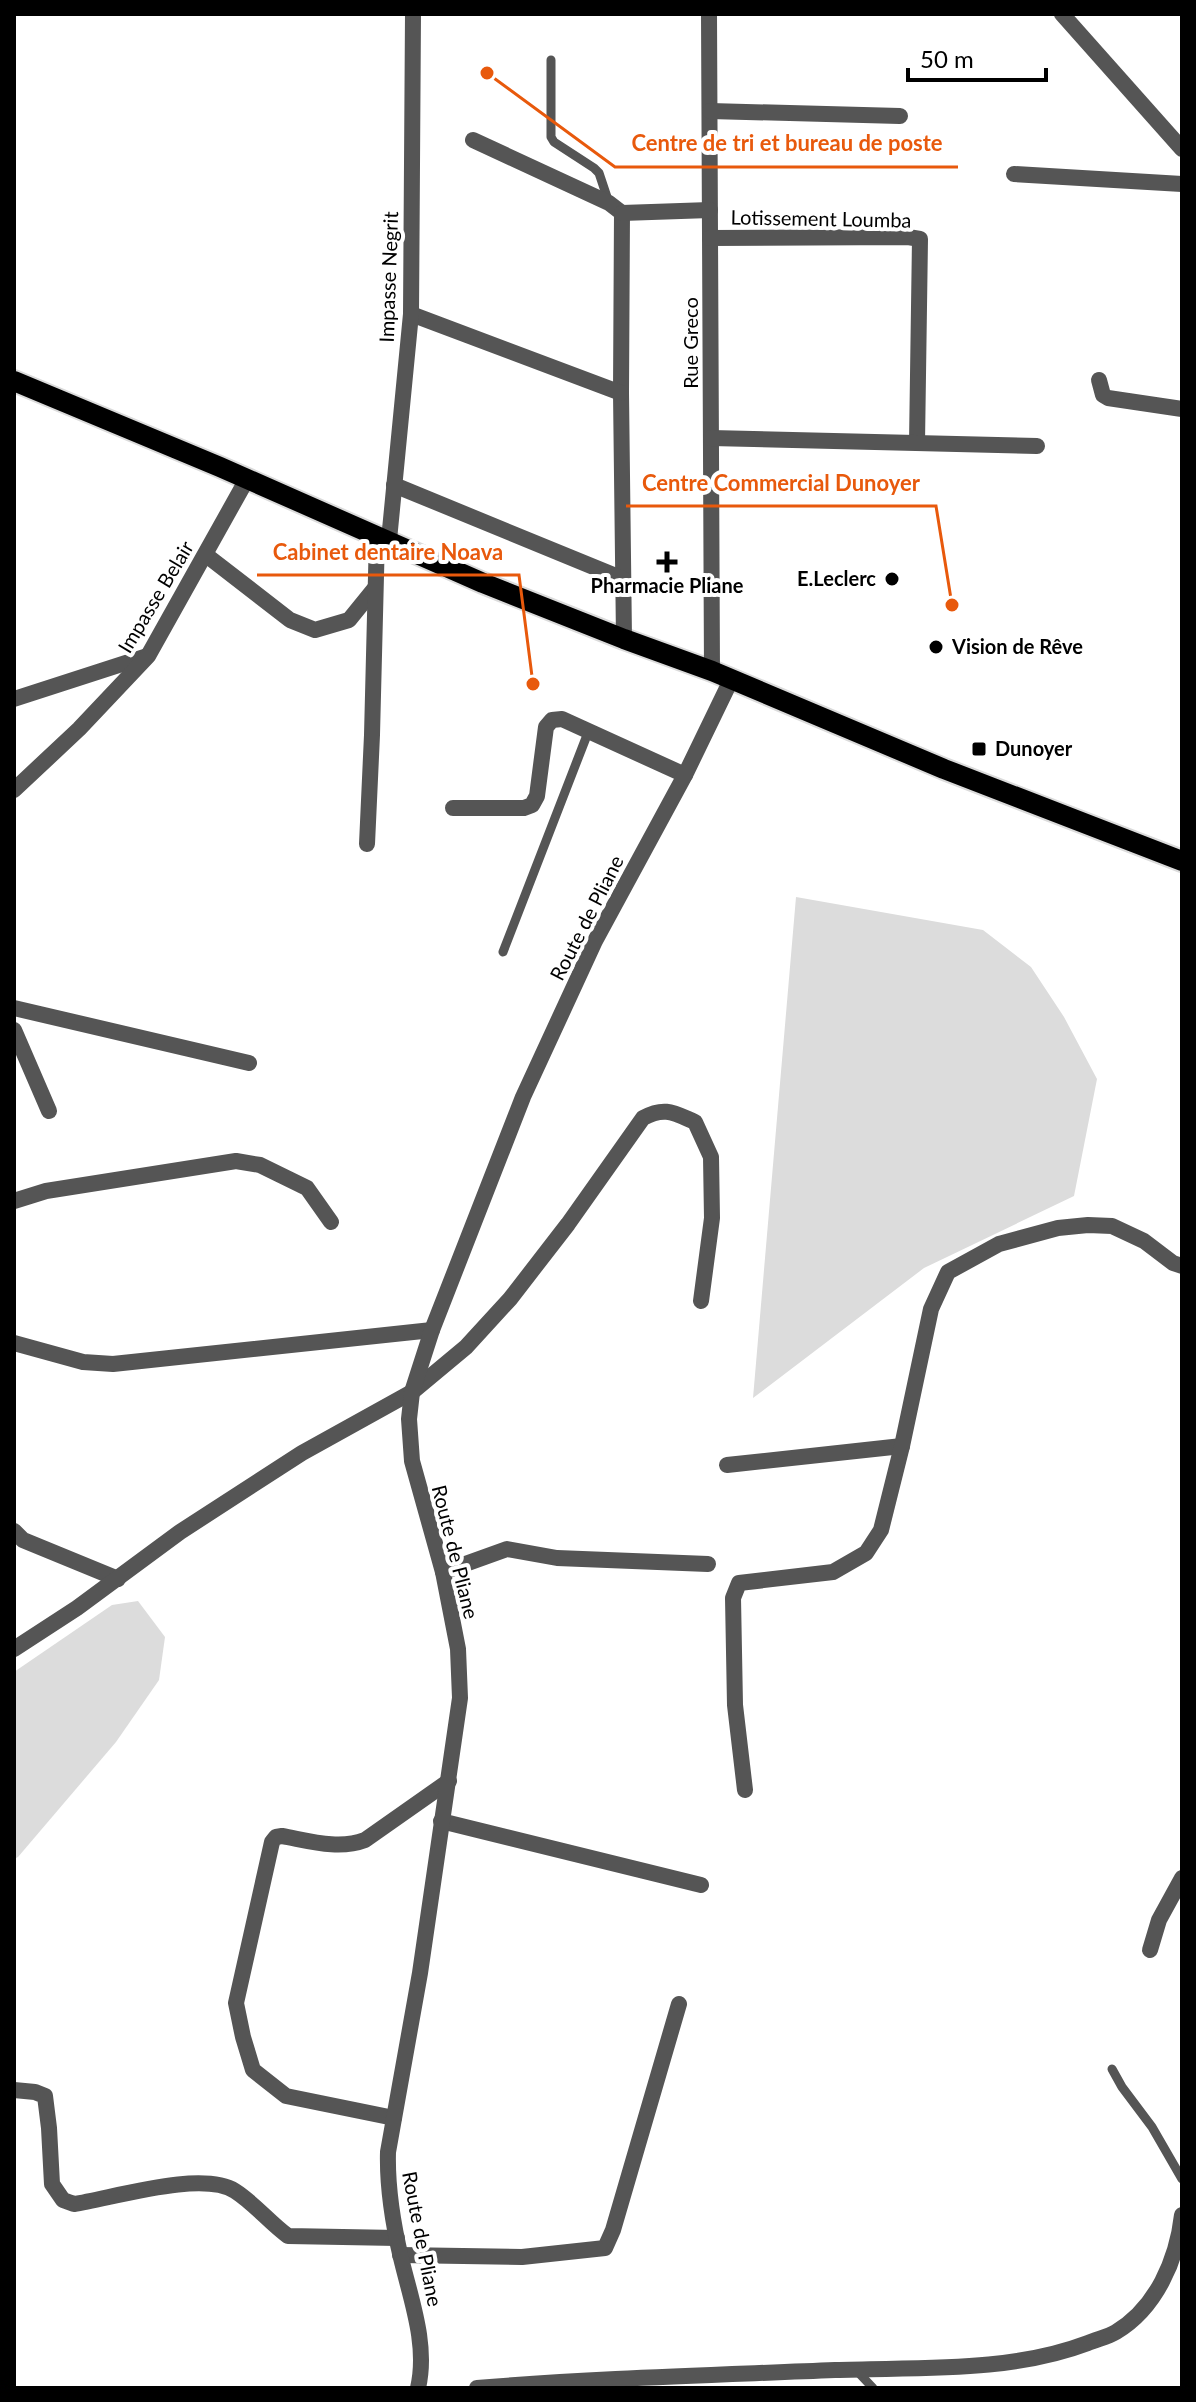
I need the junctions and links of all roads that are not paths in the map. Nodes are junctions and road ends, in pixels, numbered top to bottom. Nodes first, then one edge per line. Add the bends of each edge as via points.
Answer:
1 (413, 14) edge
2 (709, 14) edge
3 (1062, 14) edge
4 (551, 60) dead end
5 (710, 111) junction
6 (900, 116) dead end
7 (473, 140) dead end
8 (1182, 149) edge
9 (1014, 174) dead end
10 (1182, 184) edge
11 (616, 208) junction
12 (710, 210) junction
13 (710, 238) junction
14 (411, 314) junction
15 (1099, 380) dead end
16 (14, 381) edge
17 (621, 393) junction
18 (1182, 409) edge
19 (711, 438) junction
20 (917, 443) junction
21 (1037, 446) dead end
22 (247, 479) junction
23 (394, 485) junction
24 (383, 538) junction
25 (206, 555) junction
26 (623, 579) junction
27 (375, 588) junction
28 (624, 639) junction
29 (148, 656) junction
30 (721, 675) junction
31 (14, 699) edge
32 (589, 730) junction
33 (685, 775) junction
34 (14, 790) edge
35 (453, 808) dead end
36 (367, 844) dead end
37 (1182, 861) edge
38 (503, 952) dead end
39 (14, 1008) edge
40 (14, 1030) edge
41 (249, 1063) dead end
42 (49, 1111) dead end
43 (14, 1201) edge
44 (331, 1222) dead end
45 (1182, 1266) edge
46 (701, 1301) dead end
47 (432, 1330) junction
48 (14, 1343) edge
49 (412, 1392) junction
50 (902, 1446) junction
51 (727, 1465) dead end
52 (14, 1531) edge
53 (708, 1564) dead end
54 (443, 1572) junction
55 (118, 1579) junction
56 (14, 1649) edge
57 (449, 1781) junction
58 (745, 1790) dead end
59 (441, 1821) junction
60 (1182, 1878) edge
61 (701, 1885) dead end
62 (1150, 1950) dead end
63 (679, 2004) dead end
64 (1112, 2069) dead end
65 (14, 2090) edge
66 (394, 2118) junction
67 (1182, 2179) edge
68 (1182, 2215) edge
69 (398, 2246) junction
70 (856, 2370) junction
71 (418, 2388) edge
72 (477, 2388) edge
73 (873, 2388) edge

1 - 14 street, Impasse Negrit
2 - 5 street, Rue Greco
3 - 8 street
4 - 11 lane via 551,137 599,173
5 - 6 street
5 - 12 street, Rue Greco
7 - 11 street
9 - 10 street
11 - 12 street
11 - 17 street
12 - 13 street, Rue Greco
13 - 19 street, Rue Greco
13 - 20 street, Lotissement Loumba via 920,239
14 - 17 street
14 - 23 street, Impasse Negrit
15 - 18 street via 1108,398
16 - 22 main road
17 - 26 street
19 - 20 street
19 - 30 street, Rue Greco
20 - 21 street
22 - 24 main road
22 - 25 street, Impasse Belair
23 - 24 street, Impasse Negrit
23 - 26 street
24 - 27 street, Impasse Negrit
24 - 28 main road
25 - 27 street via 290,620 315,630 349,620
25 - 29 street, Impasse Belair
26 - 28 street
27 - 36 street, Impasse Negrit
28 - 30 main road
29 - 31 street
29 - 34 street, Impasse Belair
30 - 33 street, Route de Pliane
30 - 37 main road
32 - 33 street
32 - 35 street via 562,719 546,727 532,805
32 - 38 lane
33 - 47 street, Route de Pliane via 595,941 523,1097
39 - 41 street
40 - 42 street
43 - 44 street via 46,1191 236,1161 260,1165 307,1188
45 - 50 street via 1112,1226 1088,1225 999,1244 948,1272 931,1309
46 - 49 street via 712,1218 711,1157 695,1122 668,1111 654,1112 643,1118 492,1320
47 - 48 street via 113,1364 83,1362
47 - 49 street, Route de Pliane
49 - 54 street, Route de Pliane via 412,1461
49 - 55 street via 302,1453
50 - 51 street
50 - 58 street via 881,1530 866,1553 833,1572 739,1583 733,1598 732,1649
52 - 55 street via 23,1540
53 - 54 street via 557,1558 507,1549
54 - 57 street, Route de Pliane via 460,1673
55 - 56 street
57 - 59 street, Route de Pliane
57 - 66 street via 354,1844 276,1837 236,2003 253,2070 286,2096
59 - 61 street
59 - 66 street, Route de Pliane
60 - 62 street
63 - 69 street via 605,2248 522,2257
64 - 67 lane
65 - 69 street via 45,2096 52,2184 63,2200 74,2204 180,2184 209,2184 234,2190 288,2236
66 - 69 street, Route de Pliane via 388,2181
68 - 70 street via 1179,2241 1150,2304 1115,2332 1069,2350 1002,2362
69 - 71 street, Route de Pliane via 417,2321 422,2369
70 - 72 street
70 - 73 lane

